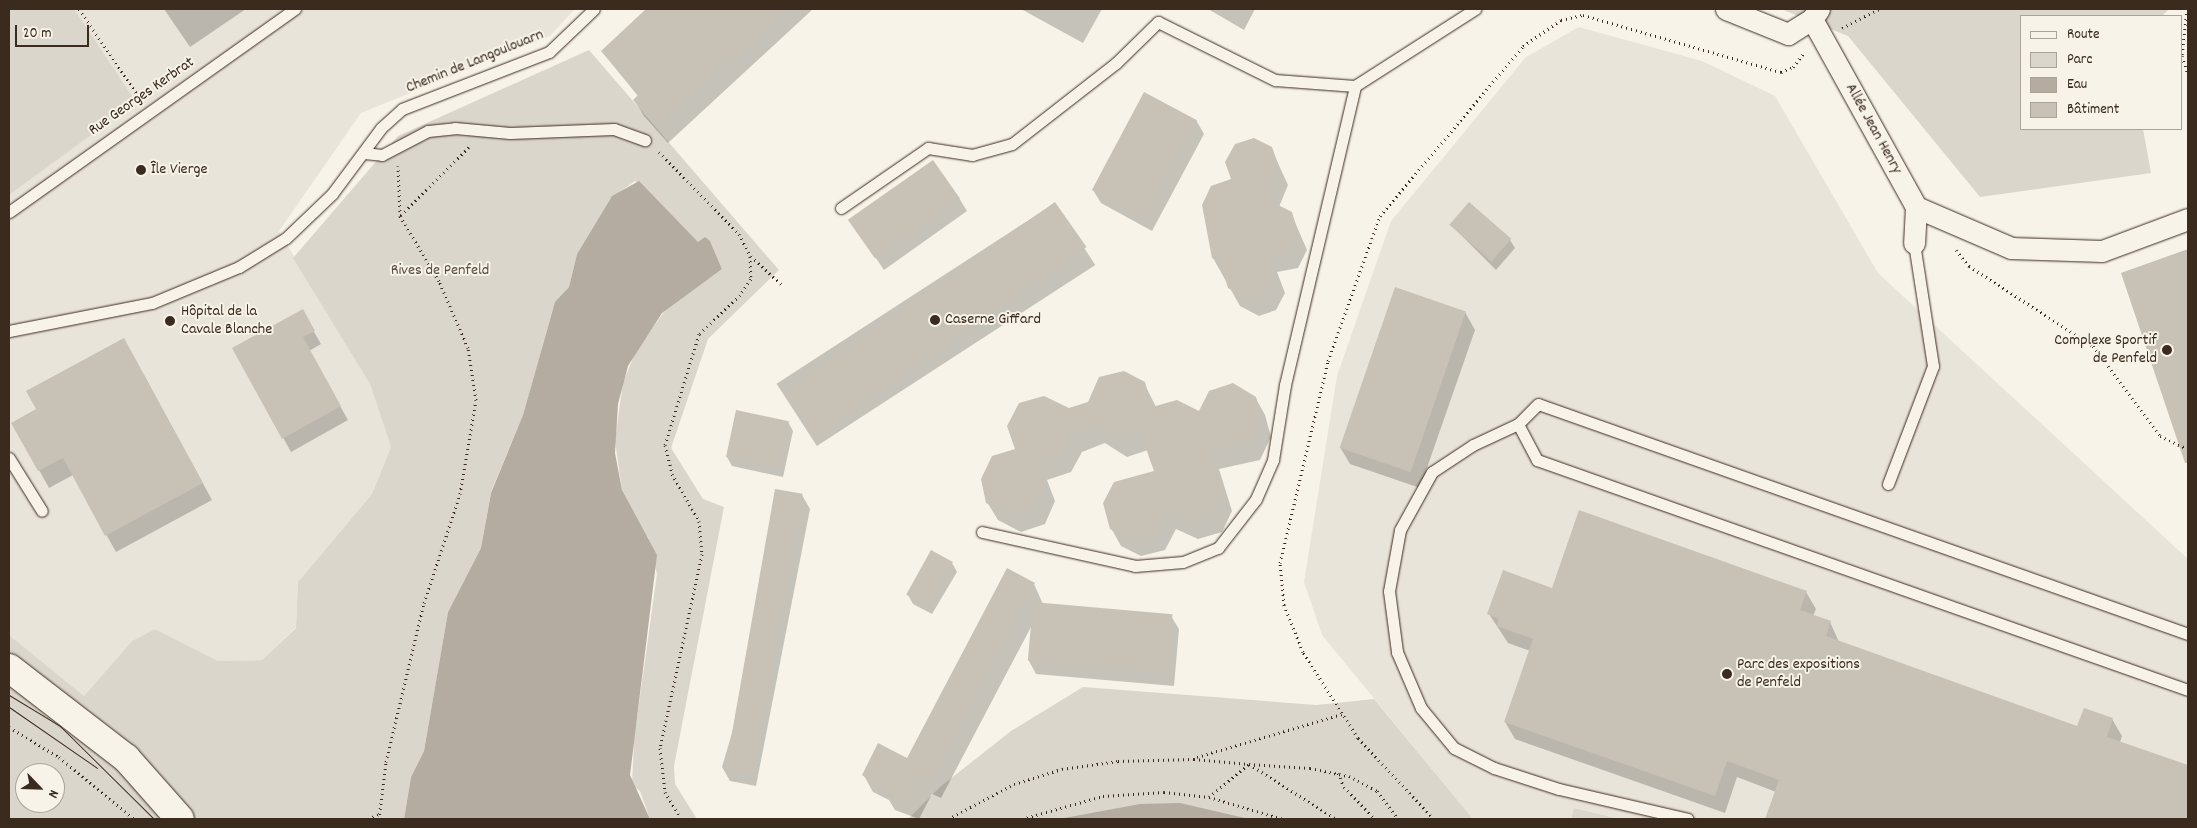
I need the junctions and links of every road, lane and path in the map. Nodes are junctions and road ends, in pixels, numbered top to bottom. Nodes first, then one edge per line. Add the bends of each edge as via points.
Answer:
1 (79, 9) edge
2 (295, 9) edge
3 (594, 9) edge
4 (1476, 9) edge
5 (1726, 9) edge
6 (1879, 9) edge
7 (2187, 9) edge
8 (1817, 22) edge
9 (2188, 74) edge
10 (1355, 86) junction
11 (150, 112) junction
12 (480, 131) junction
13 (645, 140) joint
14 (397, 151) junction
15 (364, 153) junction
16 (840, 208) dead end
17 (9, 212) edge
18 (1924, 212) junction
19 (400, 216) junction
20 (2188, 219) edge
21 (1914, 243) joint
22 (750, 256) junction
23 (783, 286) dead end
24 (9, 331) edge
25 (1518, 424) junction
26 (2188, 449) edge
27 (9, 458) edge
28 (1888, 484) dead end
29 (42, 511) dead end
30 (982, 532) dead end
31 (2188, 634) edge
32 (9, 668) edge
33 (2188, 690) edge
34 (1342, 714) junction
35 (9, 727) edge
36 (1194, 759) junction
37 (1248, 764) junction
38 (1337, 772) junction
39 (1209, 797) junction
40 (381, 813) junction
41 (134, 819) edge
42 (180, 819) edge
43 (368, 819) edge
44 (379, 819) edge
45 (681, 819) edge
46 (948, 819) edge
47 (1022, 819) edge
48 (1283, 819) edge
49 (1336, 819) edge
50 (1374, 819) edge
51 (1398, 819) edge
52 (1434, 819) edge
53 (1688, 819) edge

1 - 11 path
2 - 11 lane, Rue Georges Kerbrat
3 - 15 lane, Chemin de Langoulouarn via 549,52 402,109
4 - 10 lane
5 - 8 street via 1788,34
6 - 8 path
7 - 9 path via 2182,56
8 - 18 street, Allée Jean Henry
8 - 34 path via 1793,67 1781,72 1583,15 1561,20 1523,46 1380,216 1328,361 1280,563 1284,604 1302,652
10 - 16 lane via 1274,80 1158,22 1116,63 1012,144 972,155 928,148
10 - 30 lane via 1285,385 1273,460 1256,499 1218,548 1183,562 1135,566
11 - 17 lane, Rue Georges Kerbrat
12 - 13 lane via 614,129
12 - 14 lane via 428,131
12 - 19 path
13 - 22 path via 739,234
14 - 15 lane via 382,156
14 - 19 path
15 - 24 lane, Chemin de Langoulouarn via 332,194 286,238 238,268 152,303
18 - 20 street via 2011,248 2102,251
18 - 21 street
18 - 26 path via 1968,266 2093,346 2160,436
19 - 40 path via 439,282 468,348 476,400 460,494 424,603 386,762
21 - 28 lane via 1934,366
22 - 23 path
22 - 45 path via 751,279 699,334 665,445 672,474 700,521 702,554 660,748 665,792
25 - 31 lane via 1538,404
25 - 33 lane via 1538,460
25 - 53 lane via 1473,445 1432,472 1400,530 1390,591 1397,652 1421,708 1454,748 1494,768 1559,789
27 - 29 lane
32 - 42 main road via 106,741 159,793
34 - 36 path
34 - 52 path via 1358,738
35 - 41 path via 59,757
36 - 37 path
36 - 46 path via 1118,761 1062,769 1014,784
37 - 38 path
37 - 39 path
37 - 49 path
38 - 50 path via 1344,787
38 - 51 path via 1377,791
39 - 47 path via 1164,792 1103,796
39 - 48 path
40 - 43 path
40 - 44 path

